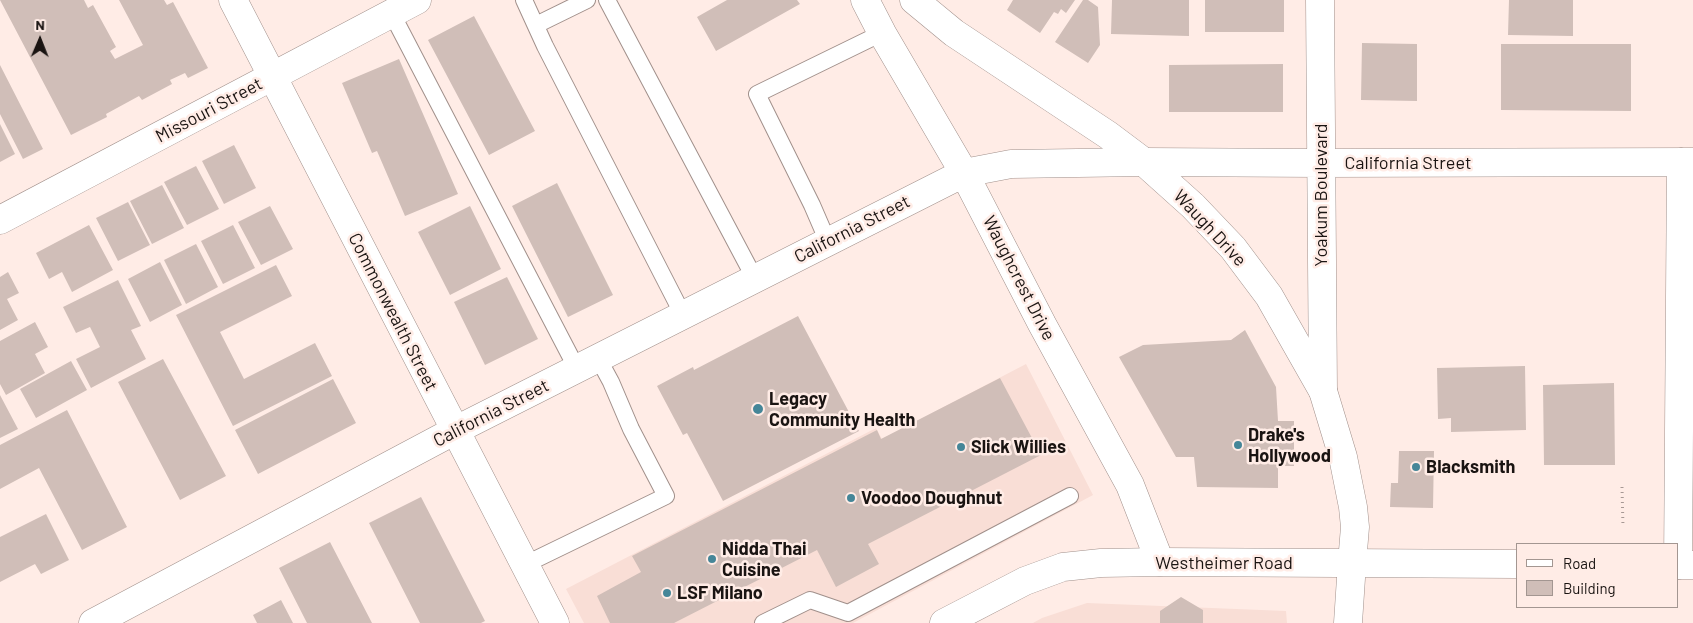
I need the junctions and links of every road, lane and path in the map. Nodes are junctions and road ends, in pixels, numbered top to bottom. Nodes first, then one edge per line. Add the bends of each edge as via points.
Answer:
1 (233, 0) edge
2 (417, 0) edge
3 (524, 0) edge
4 (587, 0) edge
5 (608, 0) edge
6 (865, 0) edge
7 (914, 0) edge
8 (1320, 0) edge
9 (392, 14) junction
10 (536, 25) junction
11 (882, 33) junction
12 (272, 76) junction
13 (1144, 162) junction
14 (1687, 162) edge
15 (1321, 164) junction
16 (964, 173) junction
17 (0, 220) edge
18 (828, 242) junction
19 (755, 278) junction
20 (683, 315) junction
21 (588, 363) junction
22 (1323, 391) junction
23 (454, 431) junction
24 (1622, 487) dead end
25 (1070, 496) dead end
26 (1623, 527) dead end
27 (1160, 562) junction
28 (1352, 563) junction
29 (1516, 564) edge
30 (524, 565) junction
31 (1682, 565) edge
32 (93, 623) edge
33 (555, 623) edge
34 (763, 623) edge
35 (944, 623) edge
36 (1348, 623) edge

1 - 12 street, Commonwealth Street
2 - 9 street, Missouri Street
3 - 10 lane
4 - 10 lane
5 - 19 lane
6 - 11 street, Waughcrest Drive
7 - 13 street, Waugh Drive via 954,33
8 - 15 street, Yoakum Boulevard
9 - 12 street, Missouri Street
9 - 21 lane
10 - 20 lane
11 - 16 street, Waughcrest Drive
11 - 18 lane via 757,94
12 - 17 street, Missouri Street
12 - 23 street, Commonwealth Street
13 - 15 street, California Street
13 - 16 street, California Street via 1011,164
13 - 22 street, Waugh Drive via 1233,248 1269,296
14 - 15 street, California Street
14 - 31 street
15 - 22 street, Yoakum Boulevard
16 - 18 street, California Street
16 - 27 street, Waughcrest Drive via 1130,486
18 - 19 street, California Street
19 - 20 street, California Street
20 - 21 street, California Street
21 - 23 street, California Street
21 - 30 lane via 611,382 666,496
22 - 28 street, Waugh Drive via 1343,457 1353,507
23 - 30 street, Commonwealth Street
23 - 32 street, California Street
24 - 26 path
25 - 34 lane via 848,613 810,600
27 - 28 street, Westheimer Road
27 - 35 street, Westheimer Road via 1064,567 1025,581
28 - 29 street, Westheimer Road
28 - 36 street
30 - 33 street, Commonwealth Street

